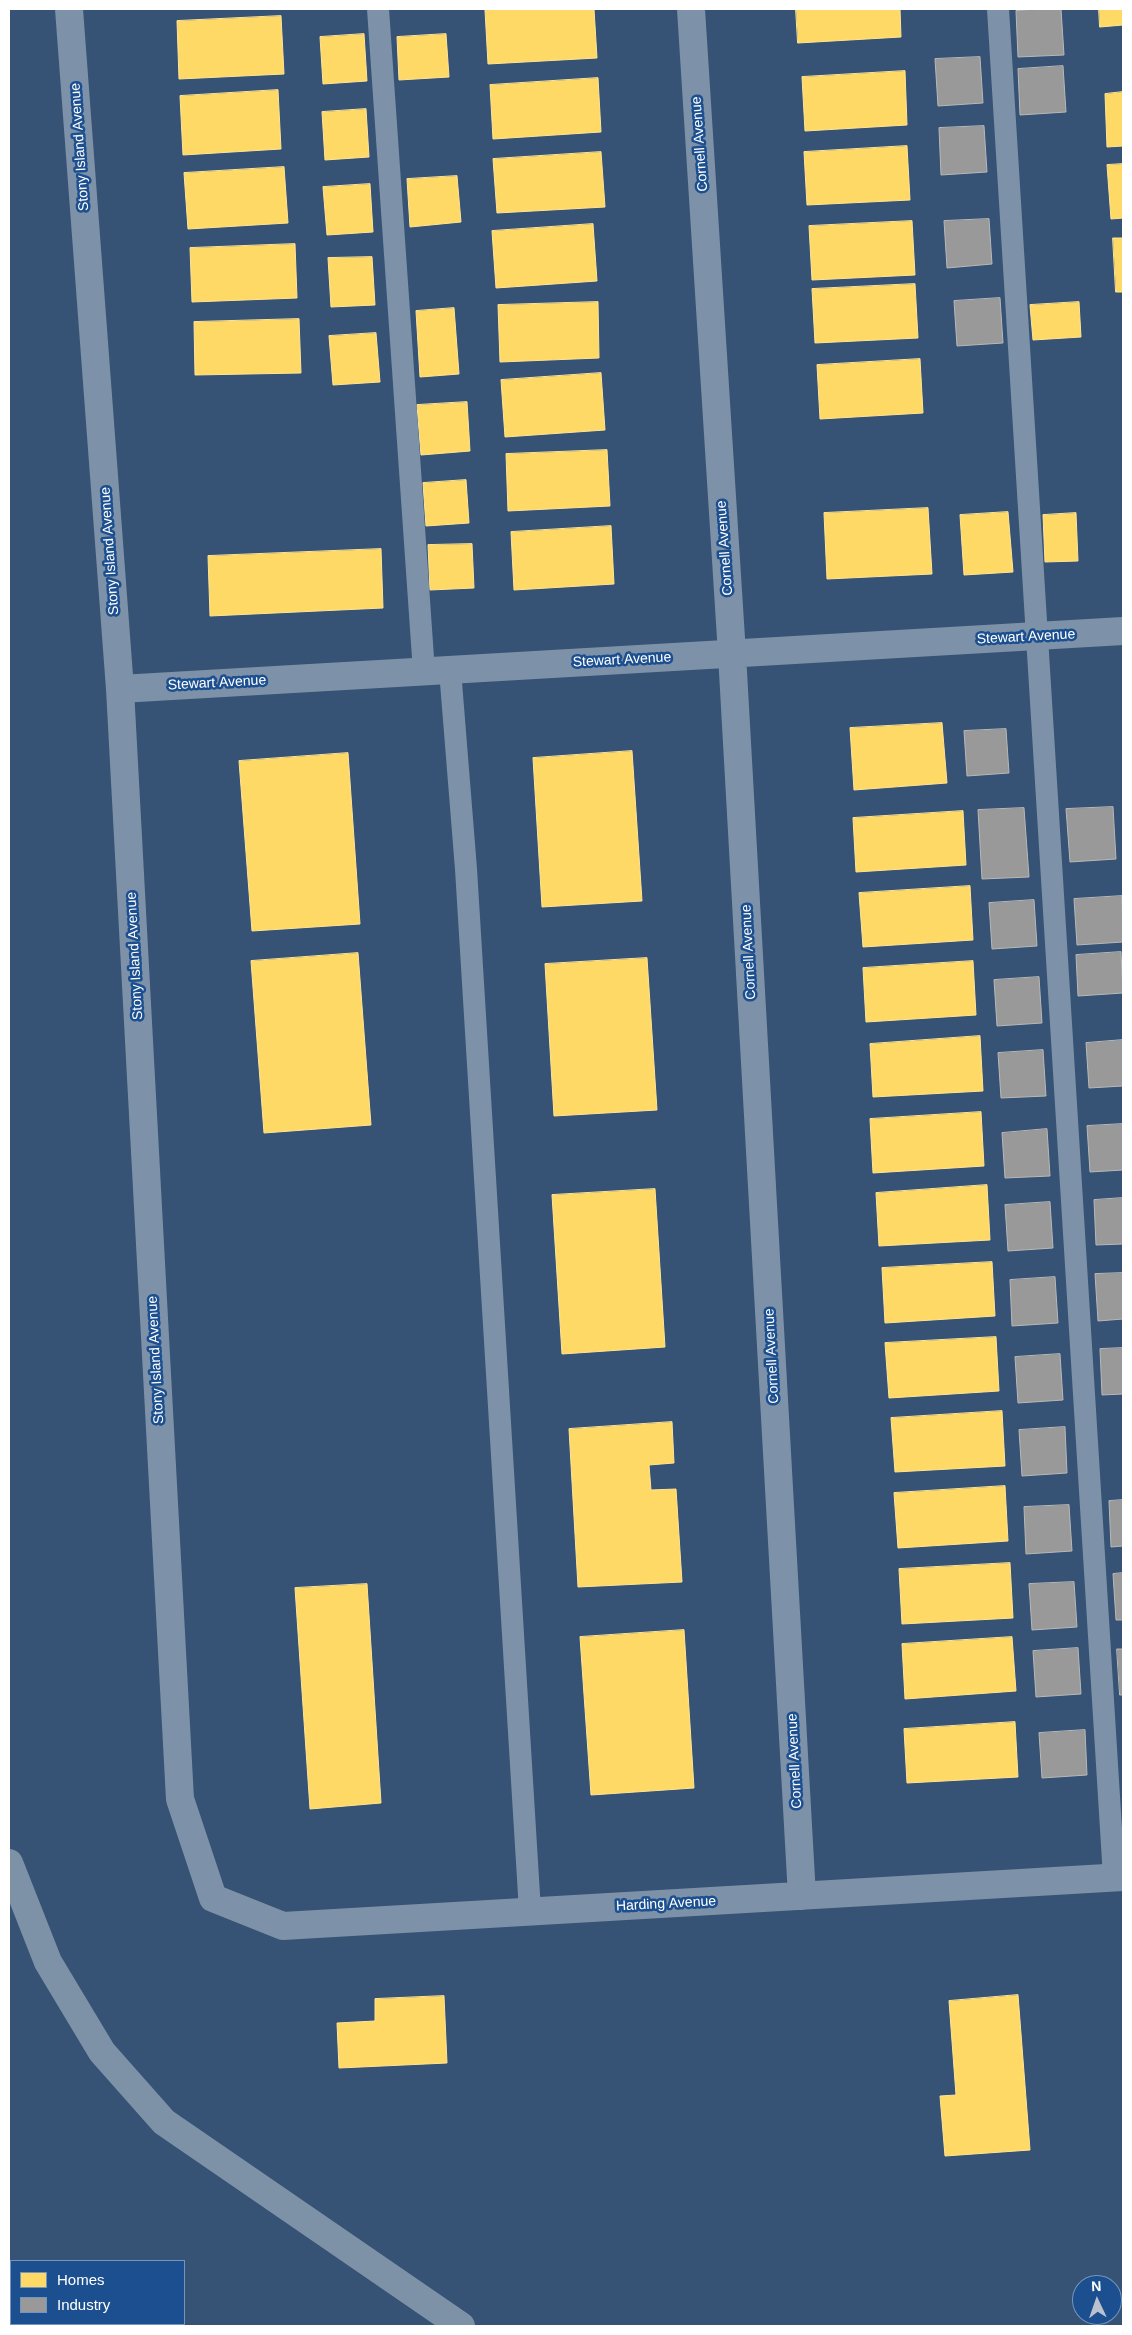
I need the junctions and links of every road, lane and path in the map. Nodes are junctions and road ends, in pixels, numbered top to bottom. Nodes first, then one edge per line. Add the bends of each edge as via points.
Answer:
1 (69, 9) edge
2 (378, 9) edge
3 (691, 9) edge
4 (998, 9) edge
5 (1123, 631) edge
6 (1037, 636) junction
7 (732, 654) junction
8 (437, 671) junction
9 (120, 689) junction
10 (9, 1863) edge
11 (1119, 1877) edge
12 (802, 1896) junction
13 (213, 1898) joint
14 (530, 1911) junction
15 (461, 2326) edge

1 - 9 street, Stony Island Avenue
2 - 8 lane
3 - 7 street, Cornell Avenue
4 - 6 lane
5 - 6 street, Stewart Avenue
6 - 7 street, Stewart Avenue
6 - 11 lane
7 - 8 street, Stewart Avenue
7 - 12 street, Cornell Avenue
8 - 9 street, Stewart Avenue
8 - 14 lane via 466,869
9 - 13 street, Stony Island Avenue via 180,1799
10 - 15 highway via 48,1962 102,2052 164,2122
11 - 12 street, Harding Avenue
12 - 14 street, Harding Avenue
13 - 14 street, Harding Avenue via 283,1926

